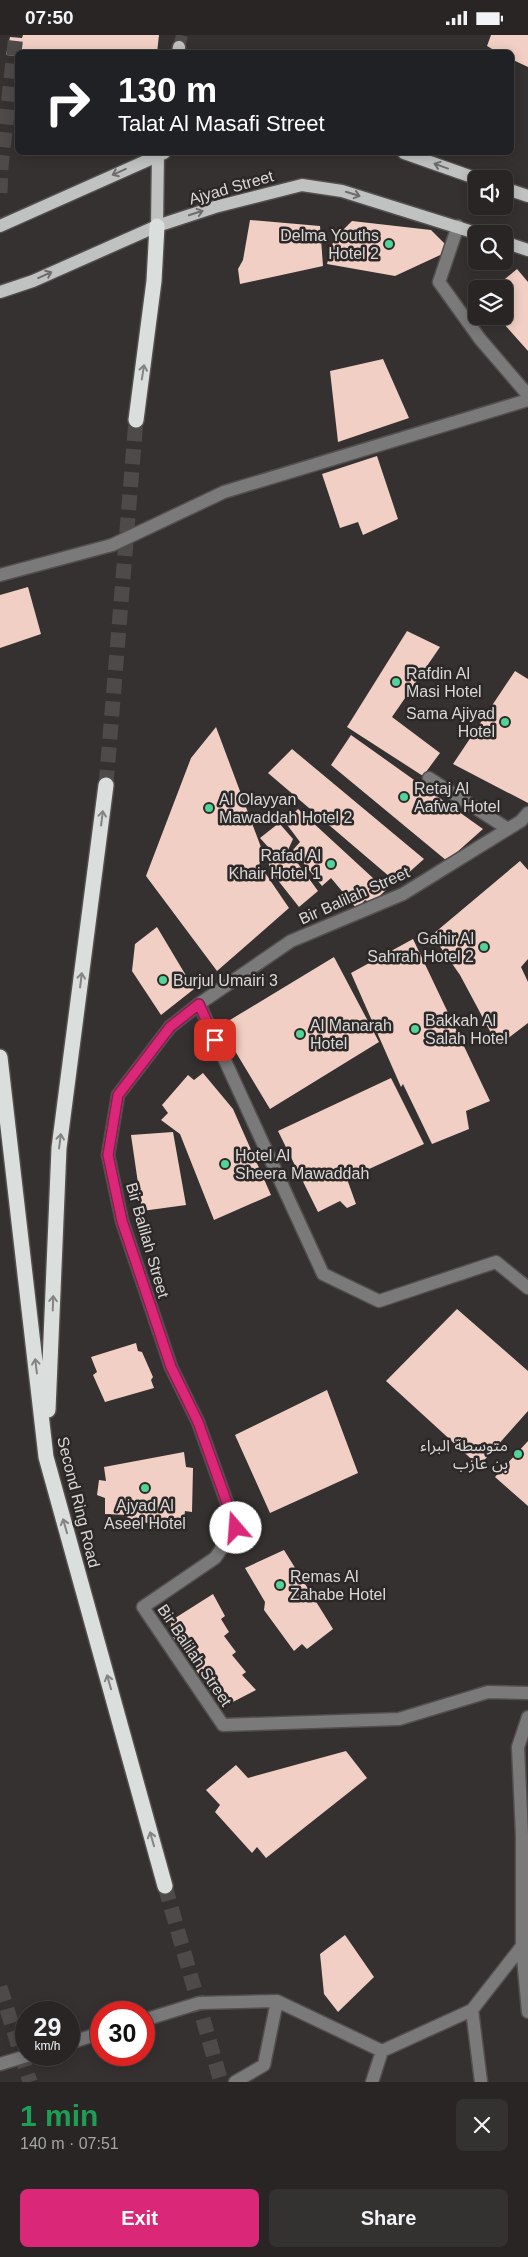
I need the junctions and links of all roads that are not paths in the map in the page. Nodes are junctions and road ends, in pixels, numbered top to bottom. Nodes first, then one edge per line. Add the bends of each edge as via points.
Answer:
1 (156, 155) edge
2 (160, 155) edge
3 (410, 155) edge
4 (468, 175) edge
5 (513, 191) edge
6 (528, 197) edge
7 (157, 226) junction
8 (0, 227) edge
9 (458, 227) junction
10 (468, 230) edge
11 (513, 245) edge
12 (528, 250) edge
13 (0, 292) edge
14 (528, 395) edge
15 (528, 400) edge
16 (136, 420) tunnel mouth
17 (0, 575) edge
18 (429, 777) dead end
19 (106, 785) tunnel mouth
20 (528, 813) edge
21 (508, 829) junction
22 (199, 1004) junction
23 (0, 1057) edge
24 (528, 1288) edge
25 (46, 1457) junction
26 (528, 1693) edge
27 (528, 1717) edge
28 (165, 1886) tunnel mouth
29 (522, 1946) junction
30 (277, 2001) junction
31 (472, 2010) junction
32 (528, 2013) edge
33 (155, 2017) edge
34 (382, 2051) junction
35 (15, 2060) edge
36 (0, 2064) edge
37 (235, 2082) edge
38 (372, 2082) edge
39 (482, 2082) edge

1 -> 8 main road
2 - 7 main road
4 -> 3 main road
5 - 6 main road
7 -> 9 main road, Ajyad Street via 215,207 302,185 342,191
13 -> 7 main road, Ajyad Street via 33,281
16 -> 7 highway via 154,281
9 - 10 main road, Ajyad Street
9 - 14 street via 439,282 480,339
11 - 12 main road
15 - 17 street via 224,492 112,545
18 - 21 street
25 -> 19 highway via 59,1148
20 - 21 street, Bir Balilah Street
21 - 22 street, Bir Balilah Street via 403,895 291,941
22 - 24 street via 324,1274 379,1301 496,1262
22 - 26 street, Bir Balilah Street via 170,1027 118,1095 108,1155 122,1221 171,1367 198,1422 236,1528 215,1558 143,1607 223,1725 400,1719 488,1691
25 -> 23 highway, Second Ring Road
28 -> 25 highway, Second Ring Road
27 - 29 street via 518,1747
29 - 31 street
29 - 32 street
30 - 33 street via 199,2003
30 - 34 street
30 - 37 street via 264,2065
31 - 34 street
31 - 39 street
34 - 38 street
35 - 36 street

